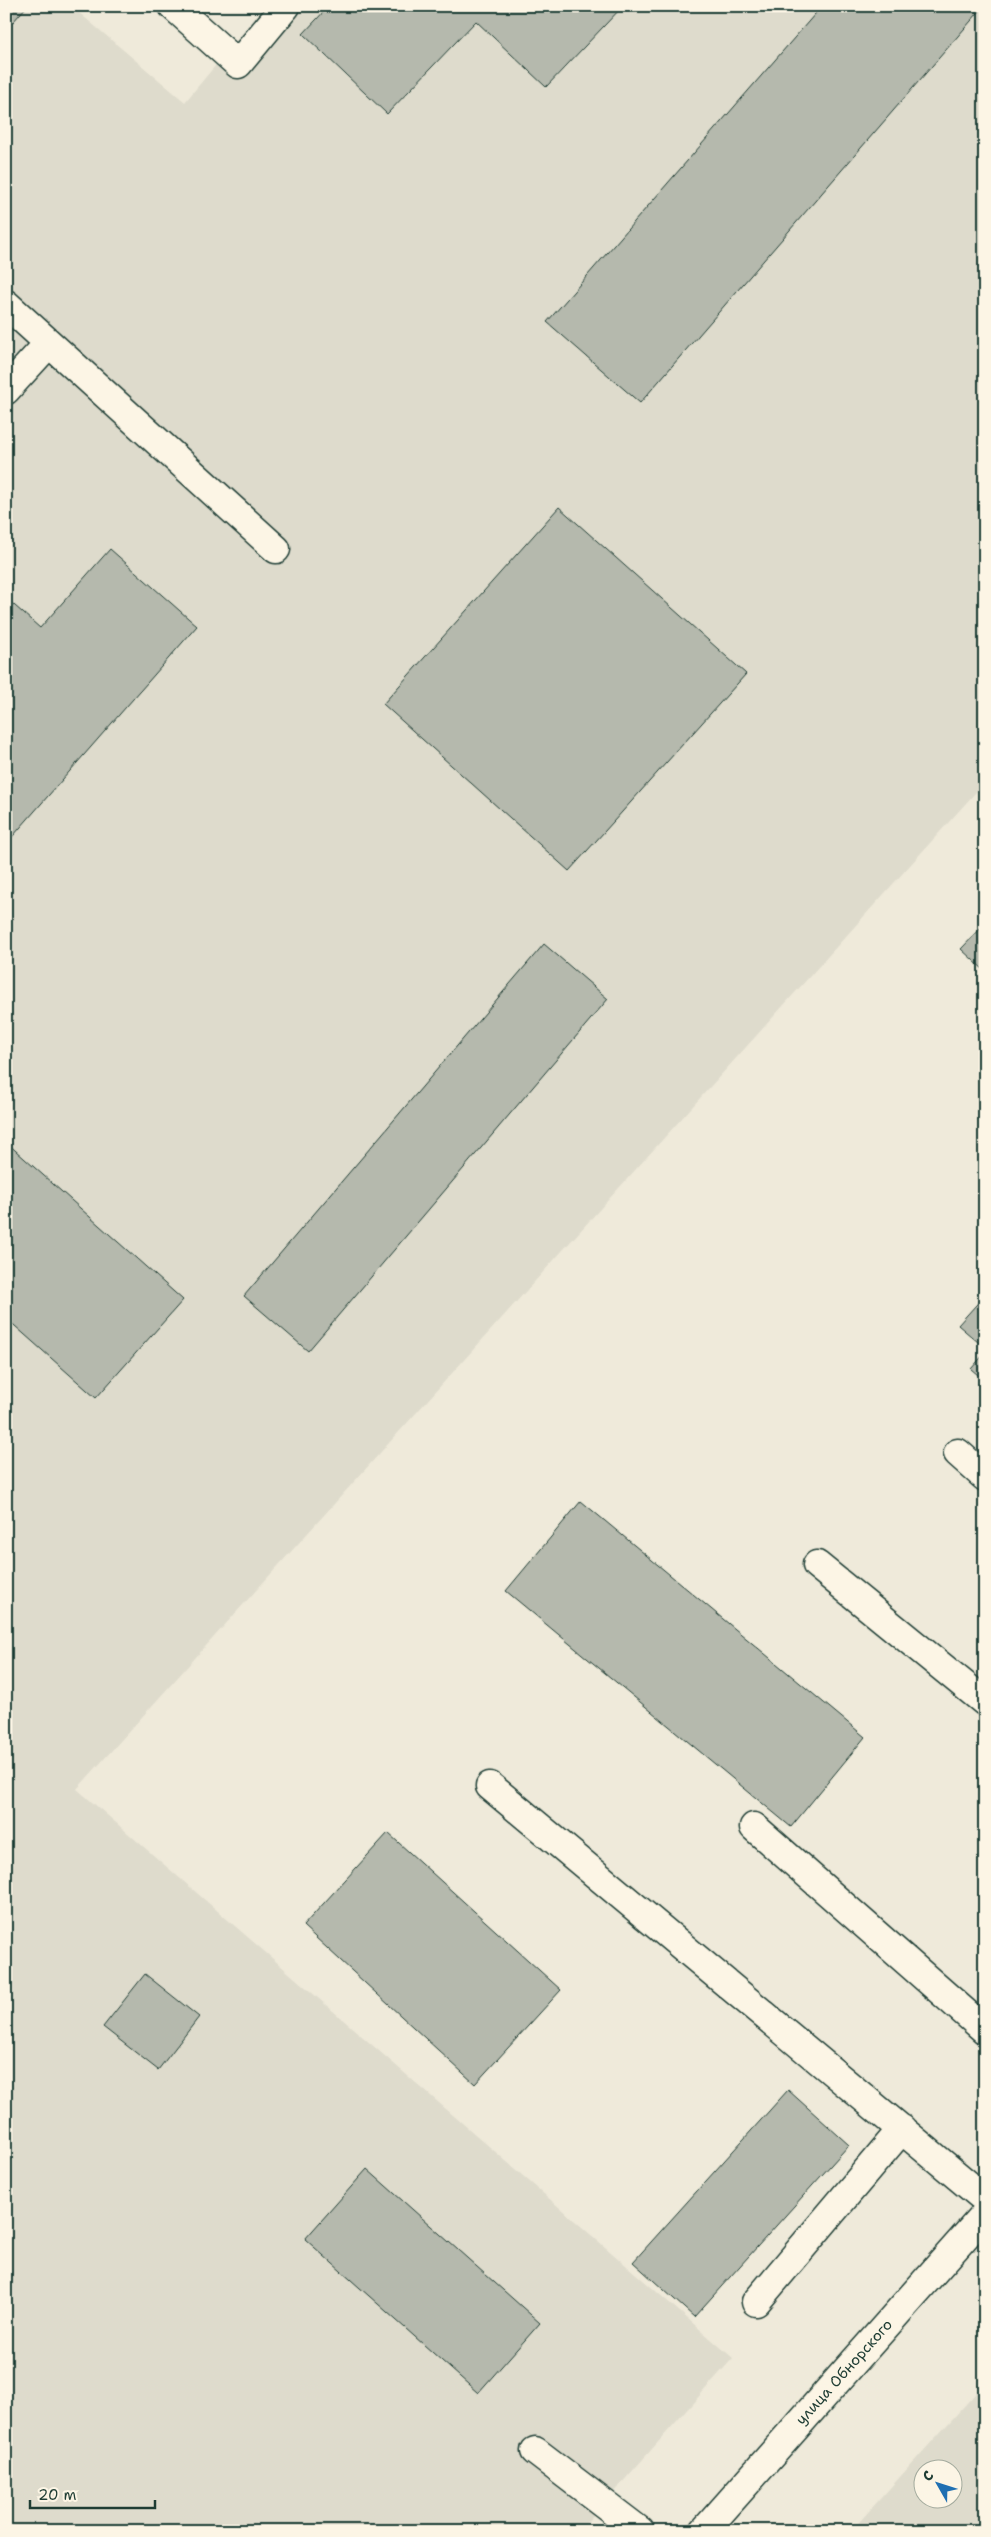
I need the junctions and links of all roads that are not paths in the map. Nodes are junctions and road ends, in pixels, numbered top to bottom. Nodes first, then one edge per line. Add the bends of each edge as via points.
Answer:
1 (173, 6) edge
2 (286, 6) edge
3 (6, 304) edge
4 (49, 343) junction
5 (6, 390) edge
6 (276, 549) dead end
7 (958, 1453) dead end
8 (985, 1477) edge
9 (817, 1565) dead end
10 (985, 1702) edge
11 (490, 1786) dead end
12 (754, 1827) dead end
13 (985, 2030) edge
14 (902, 2129) junction
15 (985, 2199) edge
16 (985, 2214) edge
17 (756, 2302) dead end
18 (535, 2451) dead end
19 (640, 2531) edge
20 (704, 2531) edge

1 - 2 street via 238,64
3 - 4 street
4 - 5 street
4 - 6 street
7 - 8 street
9 - 10 street
11 - 14 street
12 - 13 street
14 - 15 street
14 - 17 street
16 - 20 street, улица Обнорского
18 - 19 street

